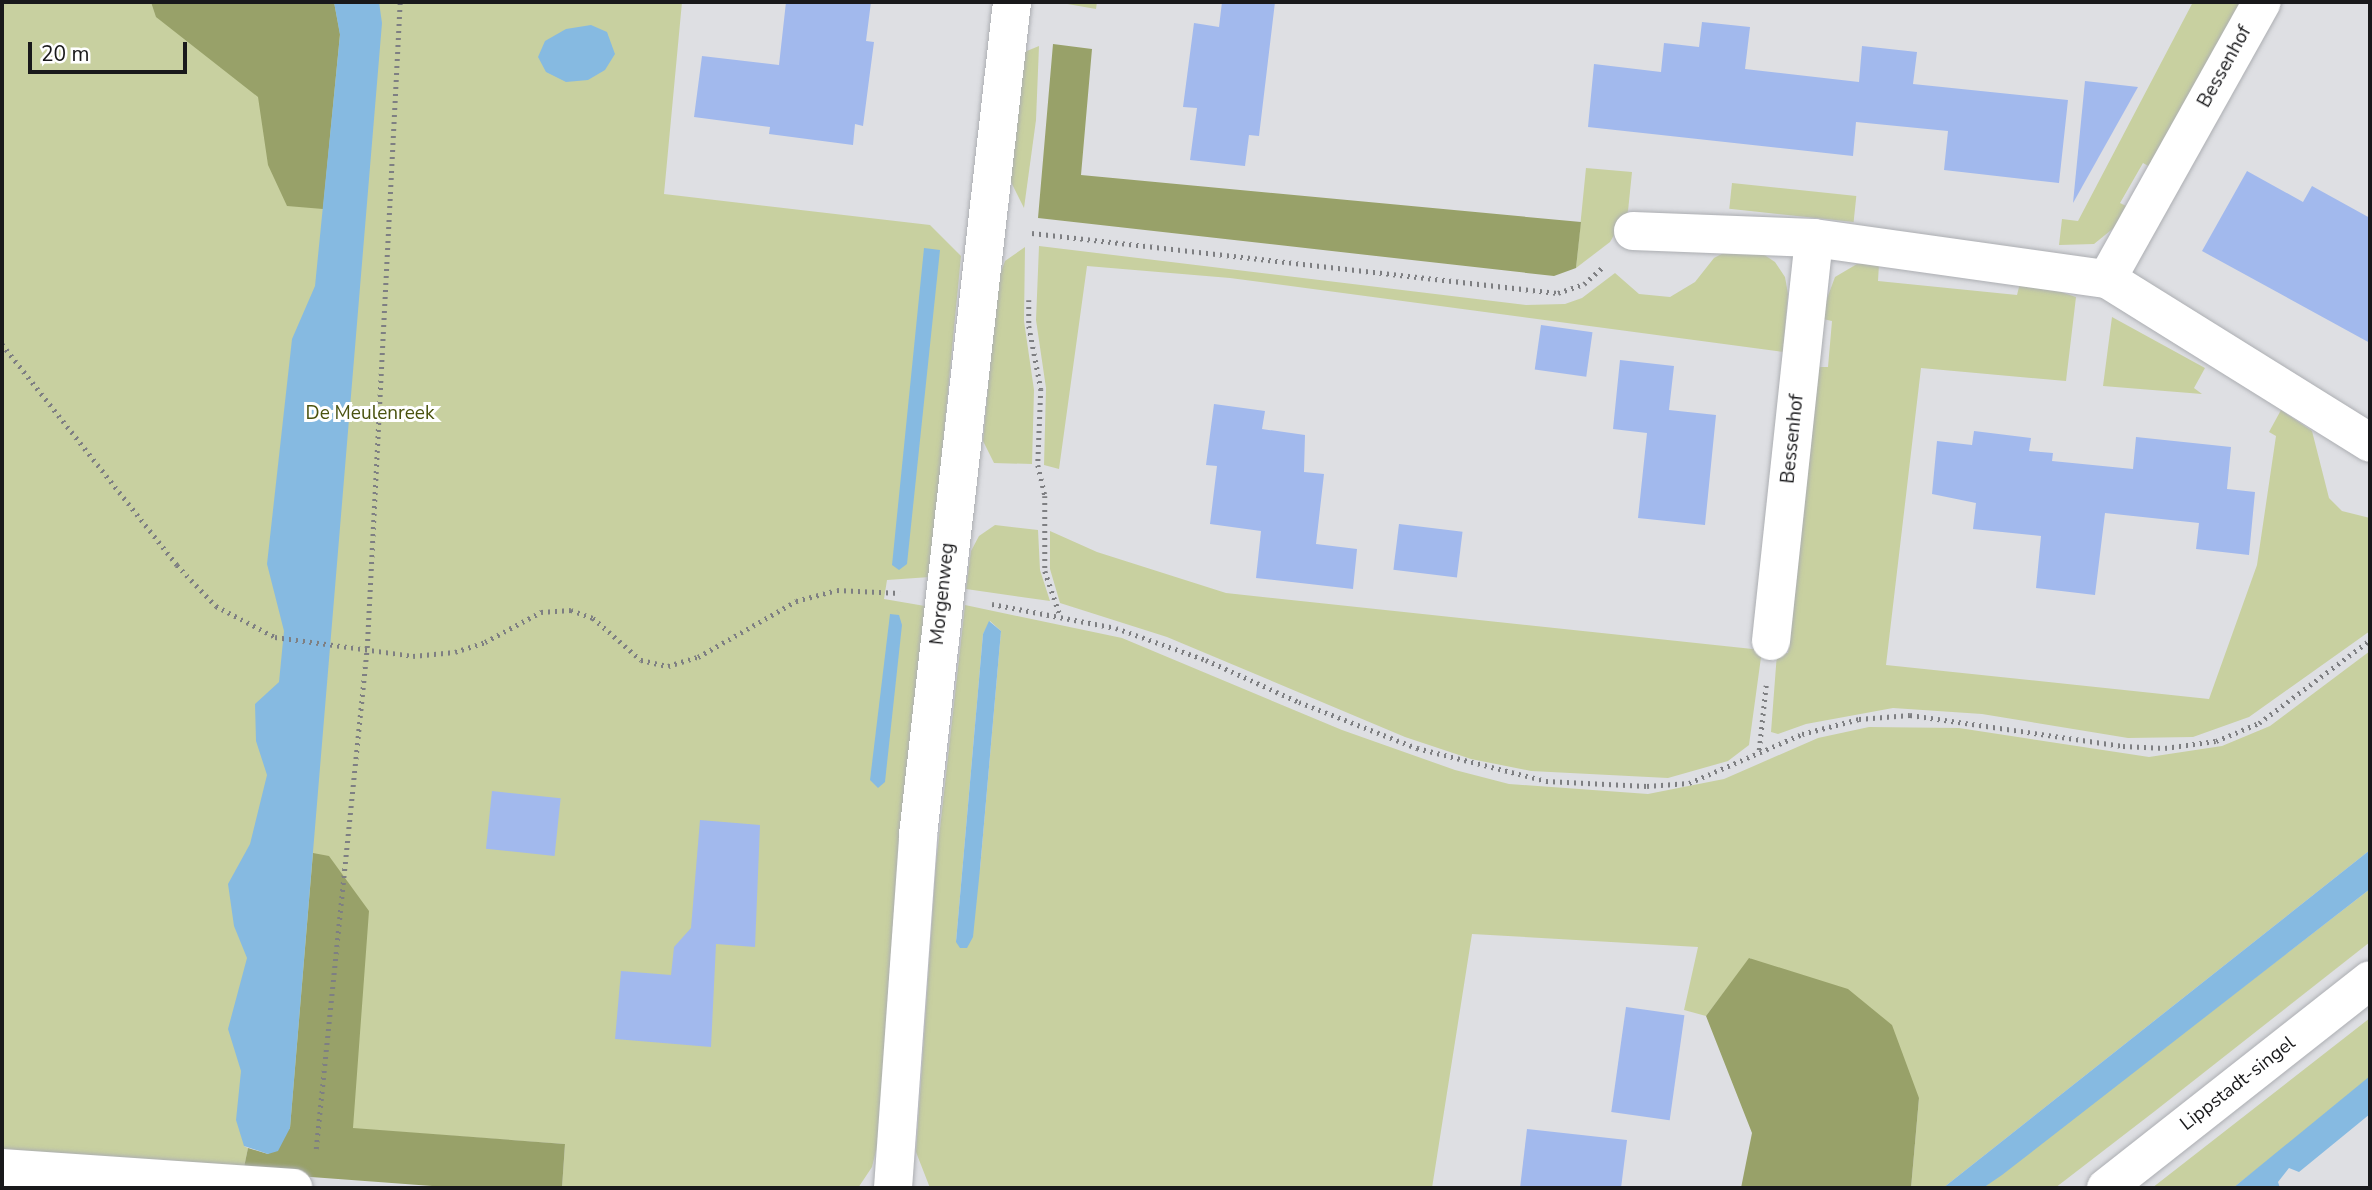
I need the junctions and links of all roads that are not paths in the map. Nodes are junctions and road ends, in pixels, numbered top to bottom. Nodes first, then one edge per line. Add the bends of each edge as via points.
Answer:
1 (1012, 2) edge
2 (2262, 2) edge
3 (1633, 231) road end
4 (1814, 238) junction
5 (2107, 279) junction
6 (2370, 443) edge
7 (1771, 641) road end
8 (2370, 980) edge
9 (2, 1168) edge
10 (304, 1174) edge
11 (893, 1188) edge
12 (2106, 1188) edge

1 - 11 street, Morgenweg via 918,835
2 - 5 street, Bessenhof
3 - 4 street
4 - 5 street
4 - 7 street, Bessenhof
5 - 6 street
8 - 12 street, Lippstadt-singel
9 - 10 street

